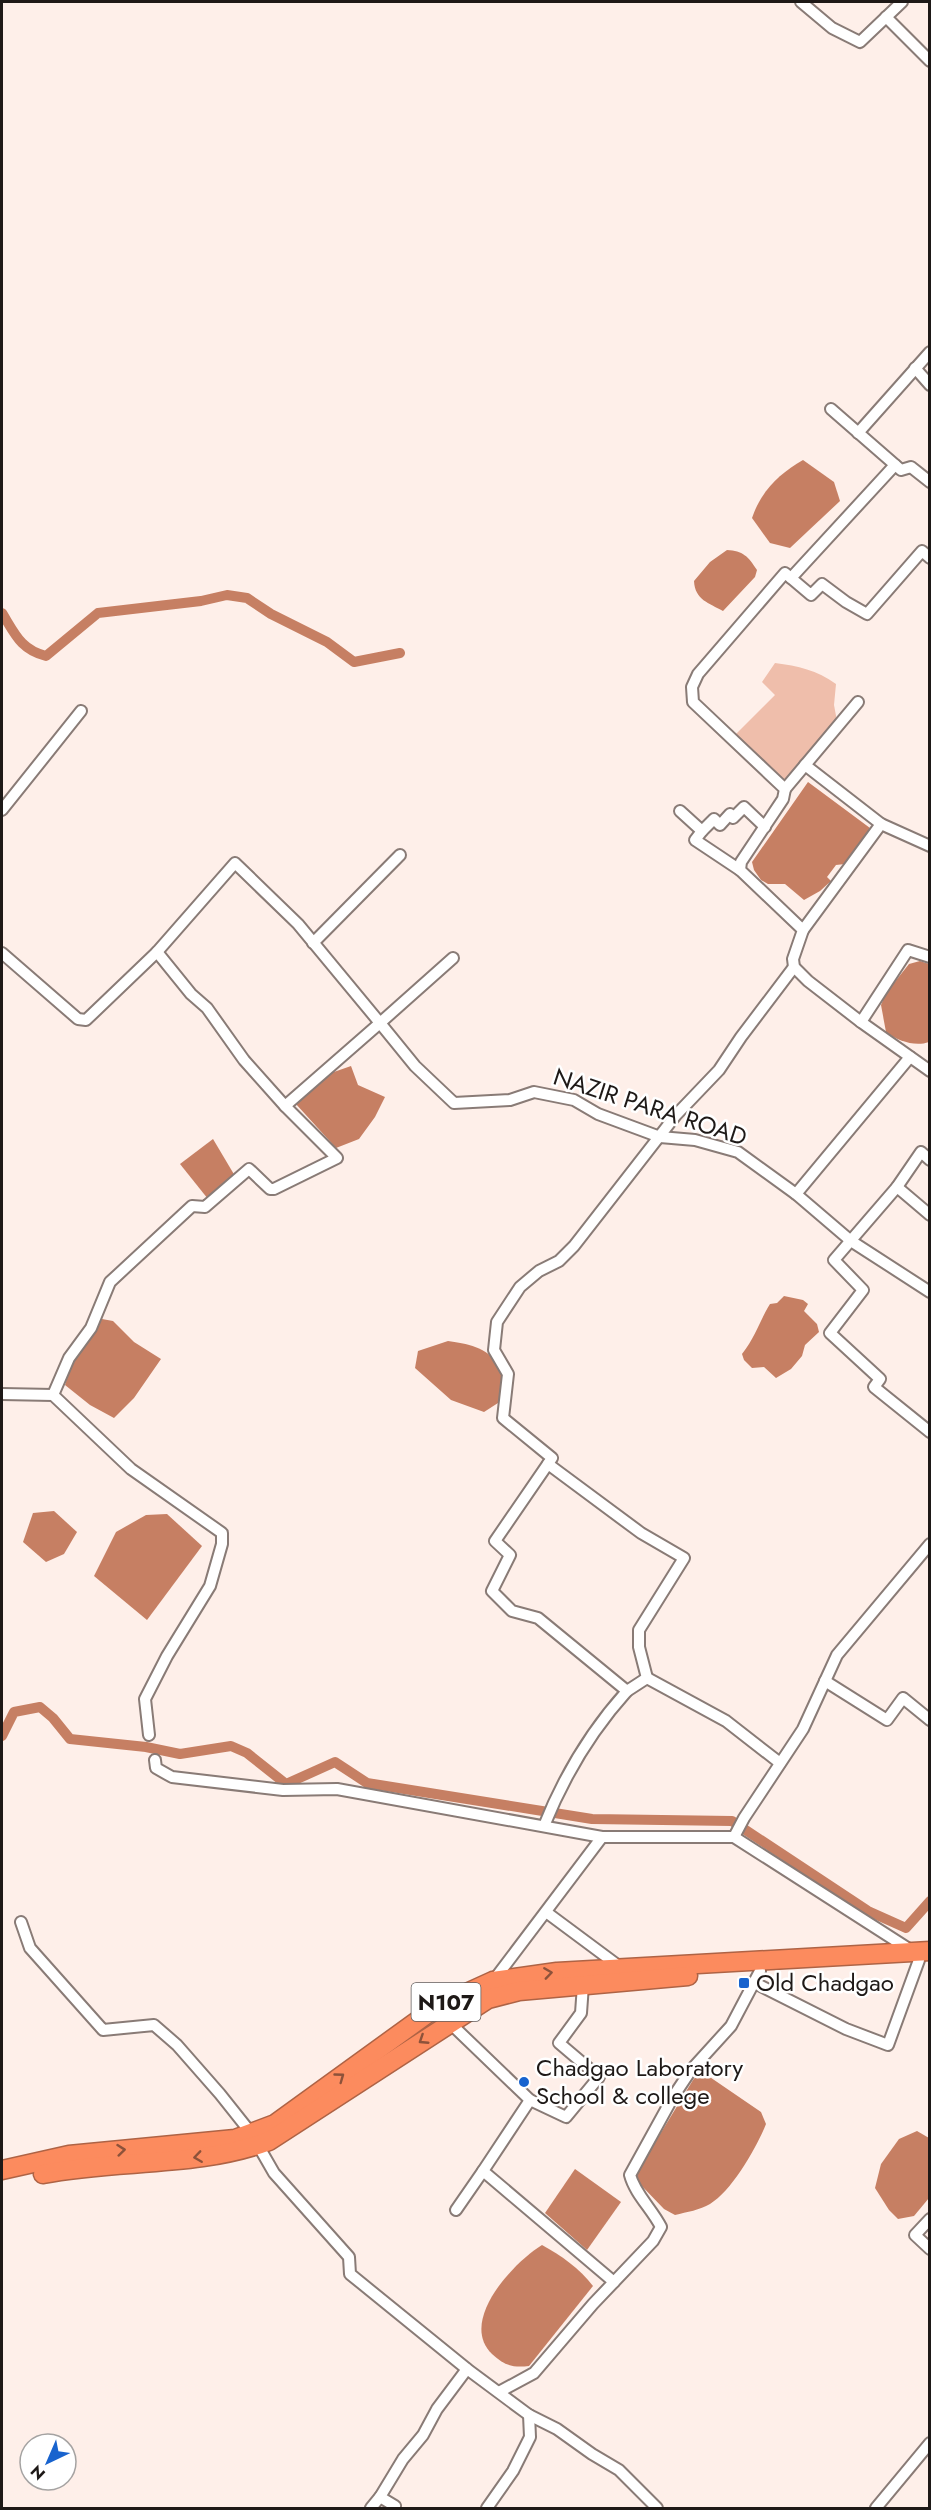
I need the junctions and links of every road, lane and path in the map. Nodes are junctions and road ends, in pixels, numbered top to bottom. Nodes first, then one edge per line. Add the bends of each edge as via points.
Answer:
1 (801, 2) edge
2 (902, 2) edge
3 (886, 17) junction
4 (930, 61) edge
5 (930, 352) edge
6 (915, 368) junction
7 (930, 385) edge
8 (831, 409) dead end
9 (858, 433) junction
10 (895, 465) junction
11 (930, 482) edge
12 (930, 558) edge
13 (791, 578) junction
14 (858, 702) dead end
15 (81, 711) dead end
16 (805, 765) junction
17 (785, 789) junction
18 (2, 810) edge
19 (680, 811) dead end
20 (881, 824) junction
21 (765, 827) junction
22 (702, 831) junction
23 (930, 846) edge
24 (400, 855) dead end
25 (740, 870) junction
26 (803, 930) junction
27 (313, 943) junction
28 (157, 952) junction
29 (2, 953) edge
30 (930, 957) edge
31 (453, 958) dead end
32 (794, 967) junction
33 (861, 1022) junction
34 (380, 1023) junction
35 (910, 1057) junction
36 (930, 1071) edge
37 (285, 1106) junction
38 (660, 1137) junction
39 (930, 1161) edge
40 (897, 1187) junction
41 (796, 1194) junction
42 (930, 1215) edge
43 (851, 1241) junction
44 (930, 1292) edge
45 (2, 1394) edge
46 (53, 1395) junction
47 (930, 1432) edge
48 (548, 1464) junction
49 (927, 1552) edge
50 (647, 1678) junction
51 (825, 1681) junction
52 (627, 1691) junction
53 (930, 1720) edge
54 (149, 1735) dead end
55 (155, 1760) dead end
56 (780, 1763) junction
57 (544, 1826) junction
58 (602, 1837) junction
59 (734, 1837) junction
60 (546, 1912) junction
61 (21, 1922) dead end
62 (923, 1955) edge
63 (621, 1968) junction
64 (758, 1977) junction
65 (493, 1981) junction
66 (583, 1985) junction
67 (450, 2023) junction
68 (531, 2100) junction
69 (254, 2139) junction
70 (2, 2170) edge
71 (483, 2171) junction
72 (2, 2182) edge
73 (456, 2210) dead end
74 (930, 2219) edge
75 (930, 2249) edge
76 (614, 2282) junction
77 (467, 2369) junction
78 (499, 2392) junction
79 (529, 2415) junction
80 (929, 2445) edge
81 (380, 2497) junction
82 (371, 2508) edge
83 (394, 2508) edge
84 (487, 2508) edge
85 (657, 2508) edge
86 (879, 2508) edge

1 - 3 street via 832,28 860,42
2 - 3 street
3 - 4 street
5 - 6 street
6 - 7 street
6 - 9 street
8 - 9 street
9 - 10 street
10 - 11 street via 901,471 911,467
10 - 13 street
12 - 13 street via 922,551 867,614 822,584 811,595
13 - 17 street via 785,573 698,674 692,687 693,702
14 - 16 street
15 - 18 street
16 - 17 street
16 - 20 street
17 - 21 street
19 - 22 street
20 - 23 street
20 - 26 street
21 - 22 street via 744,807 720,825 714,819
21 - 25 street via 741,862
22 - 25 street via 695,840
24 - 27 street
25 - 26 street
26 - 32 street
27 - 28 street via 235,863
27 - 34 street
28 - 29 street via 82,1021
28 - 37 street
30 - 33 street via 908,950
31 - 34 street
32 - 33 street
32 - 38 street via 719,1070 676,1114
33 - 35 street
34 - 37 street
34 - 38 street, NAZIR PARA ROAD via 415,1066 454,1103 510,1100 534,1092 574,1100 598,1114
35 - 36 street
35 - 41 street
37 - 46 street via 337,1158 274,1189 249,1169 205,1207 192,1206 110,1282 92,1328 69,1358
38 - 41 street, NAZIR PARA ROAD via 694,1140 738,1152
38 - 48 street via 574,1246 520,1287 496,1322 494,1350 508,1374 503,1418 552,1458
39 - 40 street via 921,1152
40 - 42 street
40 - 43 street
41 - 43 street, NAZIR PARA ROAD
43 - 44 street, NAZIR PARA ROAD
43 - 47 street via 834,1260 863,1290 830,1333 880,1379 874,1387
45 - 46 street
46 - 54 street via 131,1469 222,1533 210,1586 145,1699
48 - 50 street via 641,1533 684,1558 639,1630
48 - 52 street via 495,1541 510,1555 492,1591 512,1611 538,1618
49 - 51 street via 837,1655
50 - 52 street
50 - 56 street via 726,1721
51 - 53 street via 887,1719 903,1698
51 - 56 street via 803,1729
52 - 57 street via 602,1719 563,1781
55 - 57 street via 156,1768 172,1777 284,1790 337,1789
56 - 59 street
57 - 58 street
58 - 59 street
58 - 60 street
59 - 62 street
60 - 63 street
60 - 65 street
61 - 69 street via 30,1948 103,2030 154,2025 163,2031
62 - 63 highway, N107
62 - 64 highway, N107
62 - 64 street via 888,2045 846,2029
65 -> 63 highway, N107
64 - 66 highway, N107
64 - 76 street via 731,2026 691,2070 637,2159 630,2175 632,2185 660,2228 653,2241
69 -> 65 highway, N107 via 438,2006
66 - 67 highway, N107 via 519,1991 488,1999
66 - 68 street via 581,2013 559,2043 599,2077 566,2117
67 - 68 street
67 -> 69 highway, N107 via 268,2141
68 - 71 street
70 -> 69 highway, N107 via 69,2156
69 -> 72 highway, N107 via 242,2151 170,2161 75,2167
69 - 77 street via 274,2173 349,2257 350,2274
71 - 73 street
71 - 76 street
74 - 75 street via 915,2235
76 - 78 street via 534,2373
77 - 78 street
77 - 81 street
78 - 79 street
79 - 84 street via 530,2436 513,2471
79 - 85 street via 619,2470
80 - 86 street
81 - 82 street
81 - 83 street

